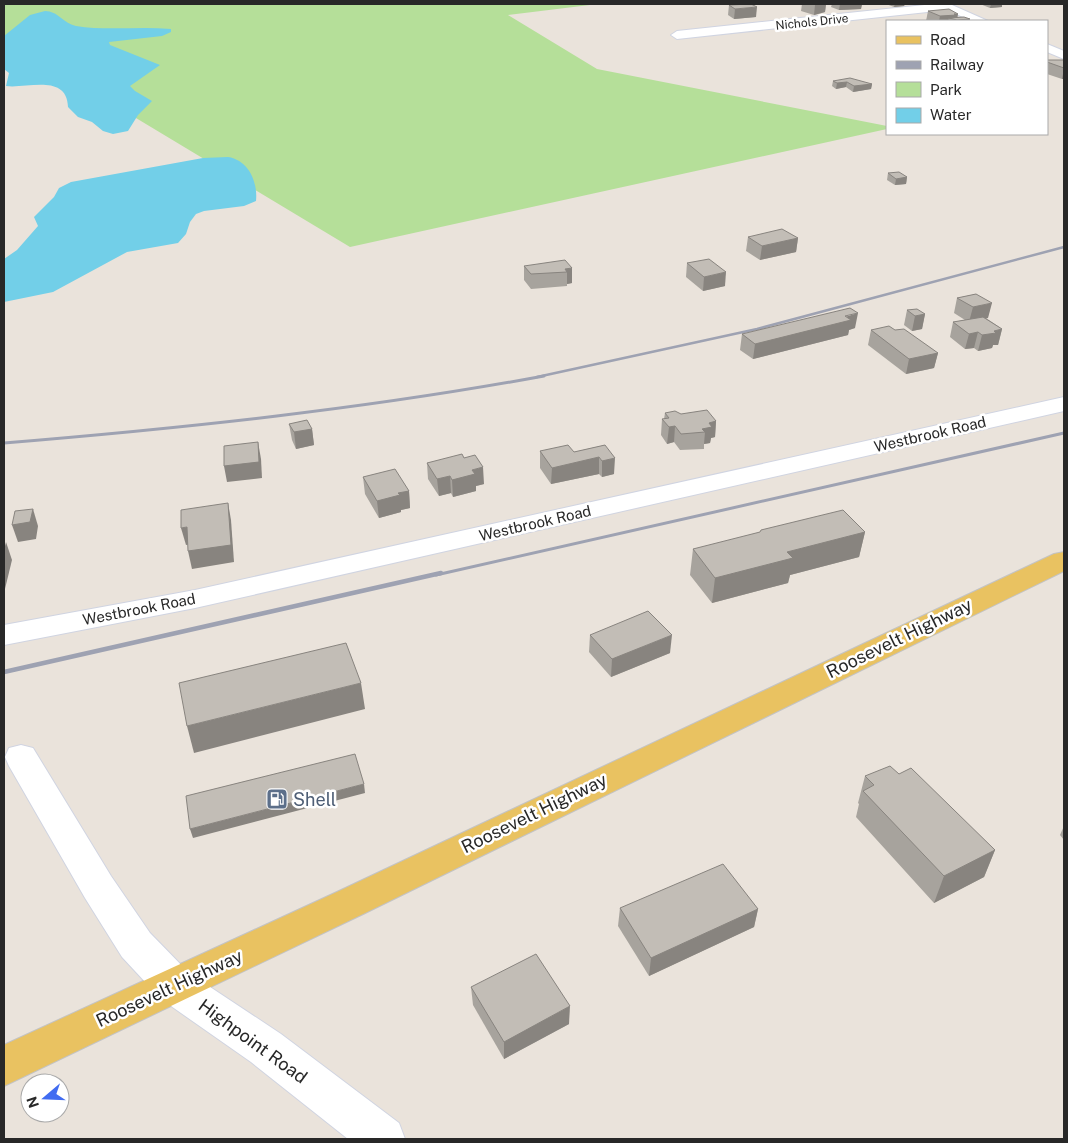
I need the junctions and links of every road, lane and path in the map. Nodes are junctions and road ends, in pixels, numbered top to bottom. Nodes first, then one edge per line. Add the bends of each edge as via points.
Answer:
1 (943, 6) edge
2 (979, 20) edge
3 (677, 35) dead end
4 (1048, 48) edge
5 (1064, 55) edge
6 (1064, 404) edge
7 (1064, 560) edge
8 (4, 635) edge
9 (13, 753) edge
10 (175, 986) junction
11 (4, 1066) edge
12 (383, 1139) edge

1 - 2 street
1 - 3 street, Nichols Drive
4 - 5 street
6 - 8 street, Westbrook Road via 195,599
7 - 10 main road, Roosevelt Highway
9 - 10 street, Highpoint Road via 136,945
10 - 11 main road, Roosevelt Highway
10 - 12 street, Highpoint Road via 266,1048

